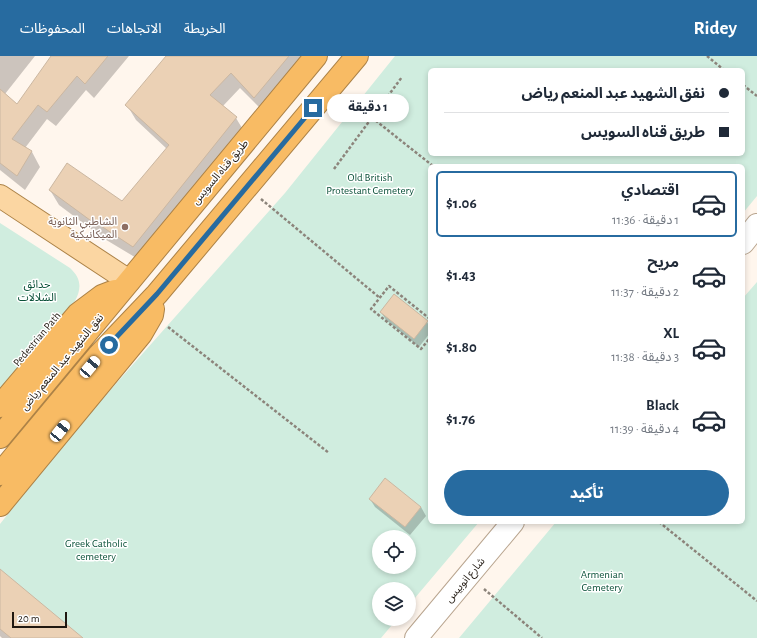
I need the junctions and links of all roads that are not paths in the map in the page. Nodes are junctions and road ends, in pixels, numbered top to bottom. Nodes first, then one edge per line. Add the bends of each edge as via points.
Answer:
1 (316, 56) edge
2 (357, 56) edge
3 (0, 196) edge
4 (757, 226) edge
5 (745, 240) edge
6 (126, 284) junction
7 (157, 294) junction
8 (0, 406) edge
9 (0, 437) edge
10 (0, 474) edge
11 (0, 505) edge
12 (511, 524) edge
13 (416, 638) edge

1 - 6 highway, طريق قناه السويس
2 - 7 highway
3 - 6 main road
4 - 5 street
6 - 8 highway via 102,296 78,314
6 - 9 highway, نفق الشهيد عبد المنعم رياض
7 - 10 highway via 100,355
7 - 11 highway via 152,315 141,334
12 - 13 street, شارع انوبيس

